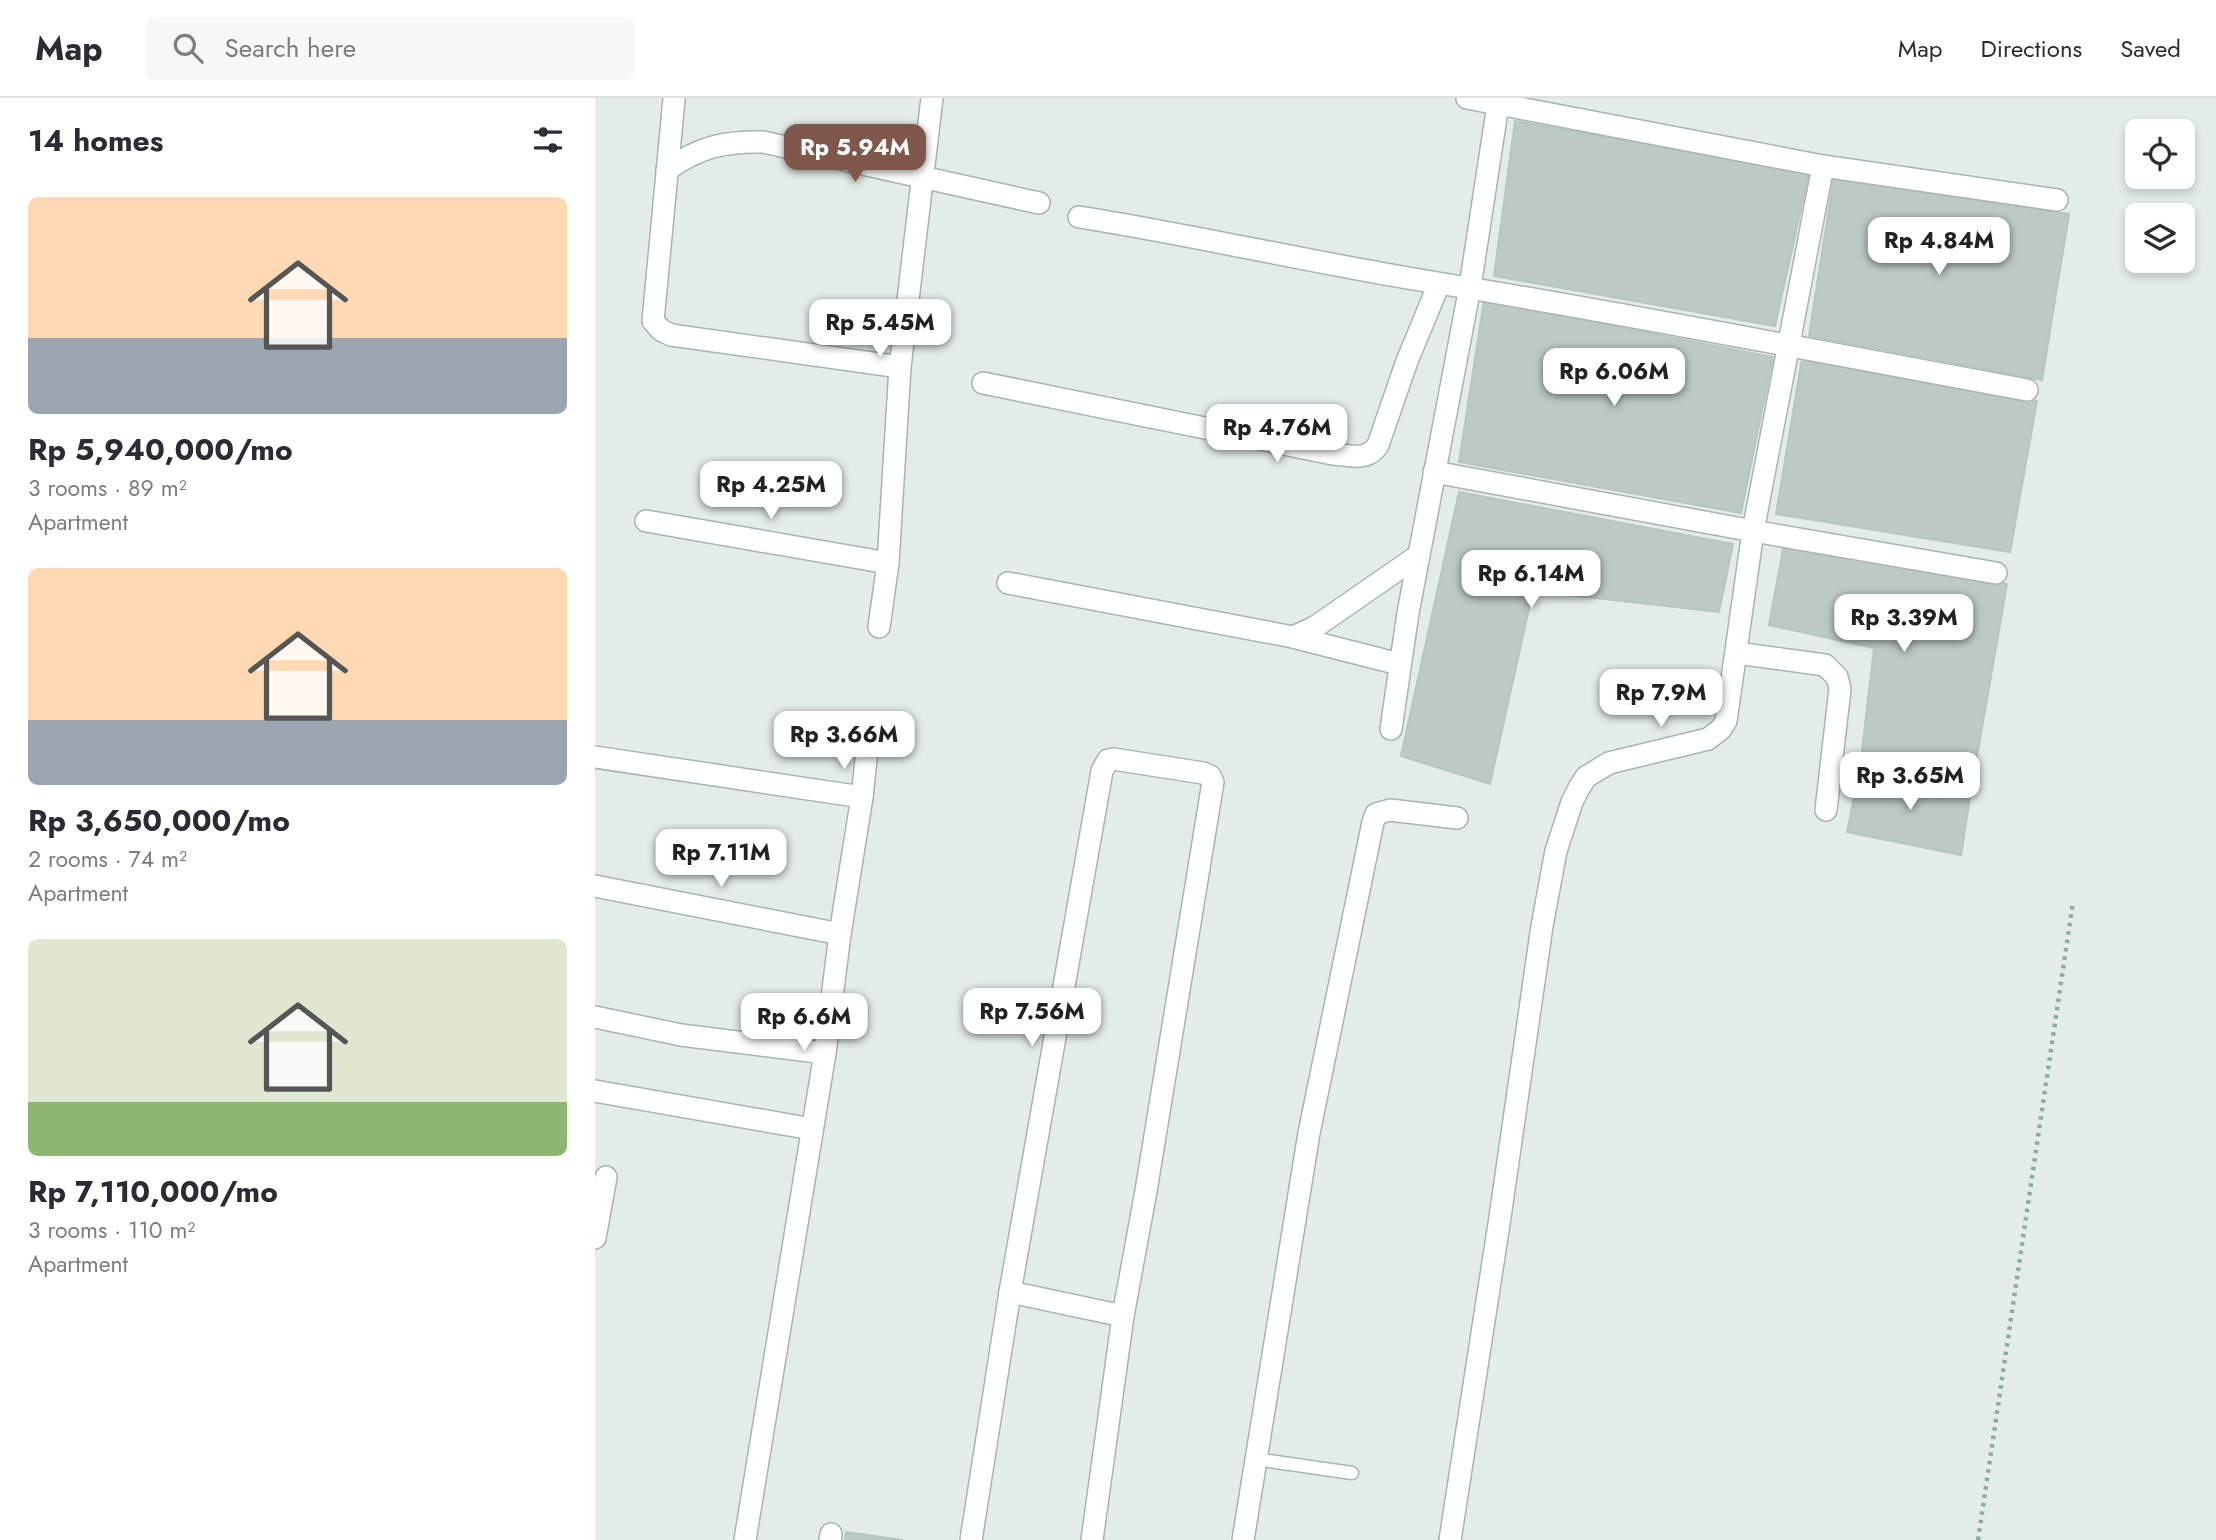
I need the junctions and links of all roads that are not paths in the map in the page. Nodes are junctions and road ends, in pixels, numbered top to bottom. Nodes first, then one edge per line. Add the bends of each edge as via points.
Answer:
1 (932, 98) edge
2 (1467, 98) edge
3 (674, 99) edge
4 (1498, 101) edge
5 (1823, 166) junction
6 (667, 170) junction
7 (923, 178) junction
8 (2057, 200) dead end
9 (1039, 203) dead end
10 (1079, 218) dead end
11 (1439, 284) junction
12 (1470, 287) junction
13 (1788, 347) junction
14 (901, 367) junction
15 (983, 383) dead end
16 (2027, 390) dead end
17 (1434, 472) junction
18 (646, 521) dead end
19 (1753, 531) junction
20 (1419, 555) junction
21 (888, 563) junction
22 (1996, 573) dead end
23 (1008, 583) dead end
24 (879, 627) dead end
25 (1293, 638) junction
26 (1736, 653) junction
27 (1399, 664) junction
28 (1391, 729) dead end
29 (867, 750) dead end
30 (595, 757) edge
31 (862, 797) junction
32 (1826, 810) dead end
33 (1457, 818) dead end
34 (595, 886) edge
35 (840, 934) junction
36 (595, 1017) edge
37 (825, 1053) junction
38 (595, 1091) edge
39 (812, 1129) junction
40 (606, 1177) dead end
41 (595, 1238) edge
42 (1010, 1292) junction
43 (1123, 1316) junction
44 (1255, 1459) junction
45 (1352, 1473) dead end
46 (745, 1540) edge
47 (971, 1540) edge
48 (1092, 1540) edge
49 (1243, 1540) edge
50 (1450, 1540) edge

1 - 7 street
2 - 4 street
3 - 6 street
4 - 5 street
4 - 12 street
5 - 8 street
5 - 13 street
6 - 7 street via 689,155 738,141 763,142
6 - 14 street via 653,321 661,330
7 - 9 street
7 - 14 street
10 - 11 street
11 - 12 street
11 - 15 street via 1378,445 1363,457
12 - 13 street
12 - 17 street
13 - 16 street
13 - 19 street
14 - 21 street
17 - 19 street
17 - 20 street
18 - 21 street
19 - 22 street
19 - 26 street
20 - 25 street
20 - 27 street
21 - 24 street
23 - 25 street
25 - 27 street
26 - 32 street via 1825,665 1837,677 1840,689
26 - 50 street via 1729,710 1715,736 1608,763 1586,777 1571,802 1542,926
27 - 28 street
29 - 31 street
30 - 31 street
31 - 35 street
33 - 44 street via 1390,810 1377,814 1373,822 1309,1133
34 - 35 street
35 - 37 street
36 - 37 street via 681,1035
37 - 39 street
38 - 39 street
39 - 46 street
40 - 41 street
42 - 43 street
42 - 43 street via 1102,771 1113,759 1203,773 1213,782 1210,805
42 - 47 street
43 - 48 street
44 - 45 lane
44 - 49 street

